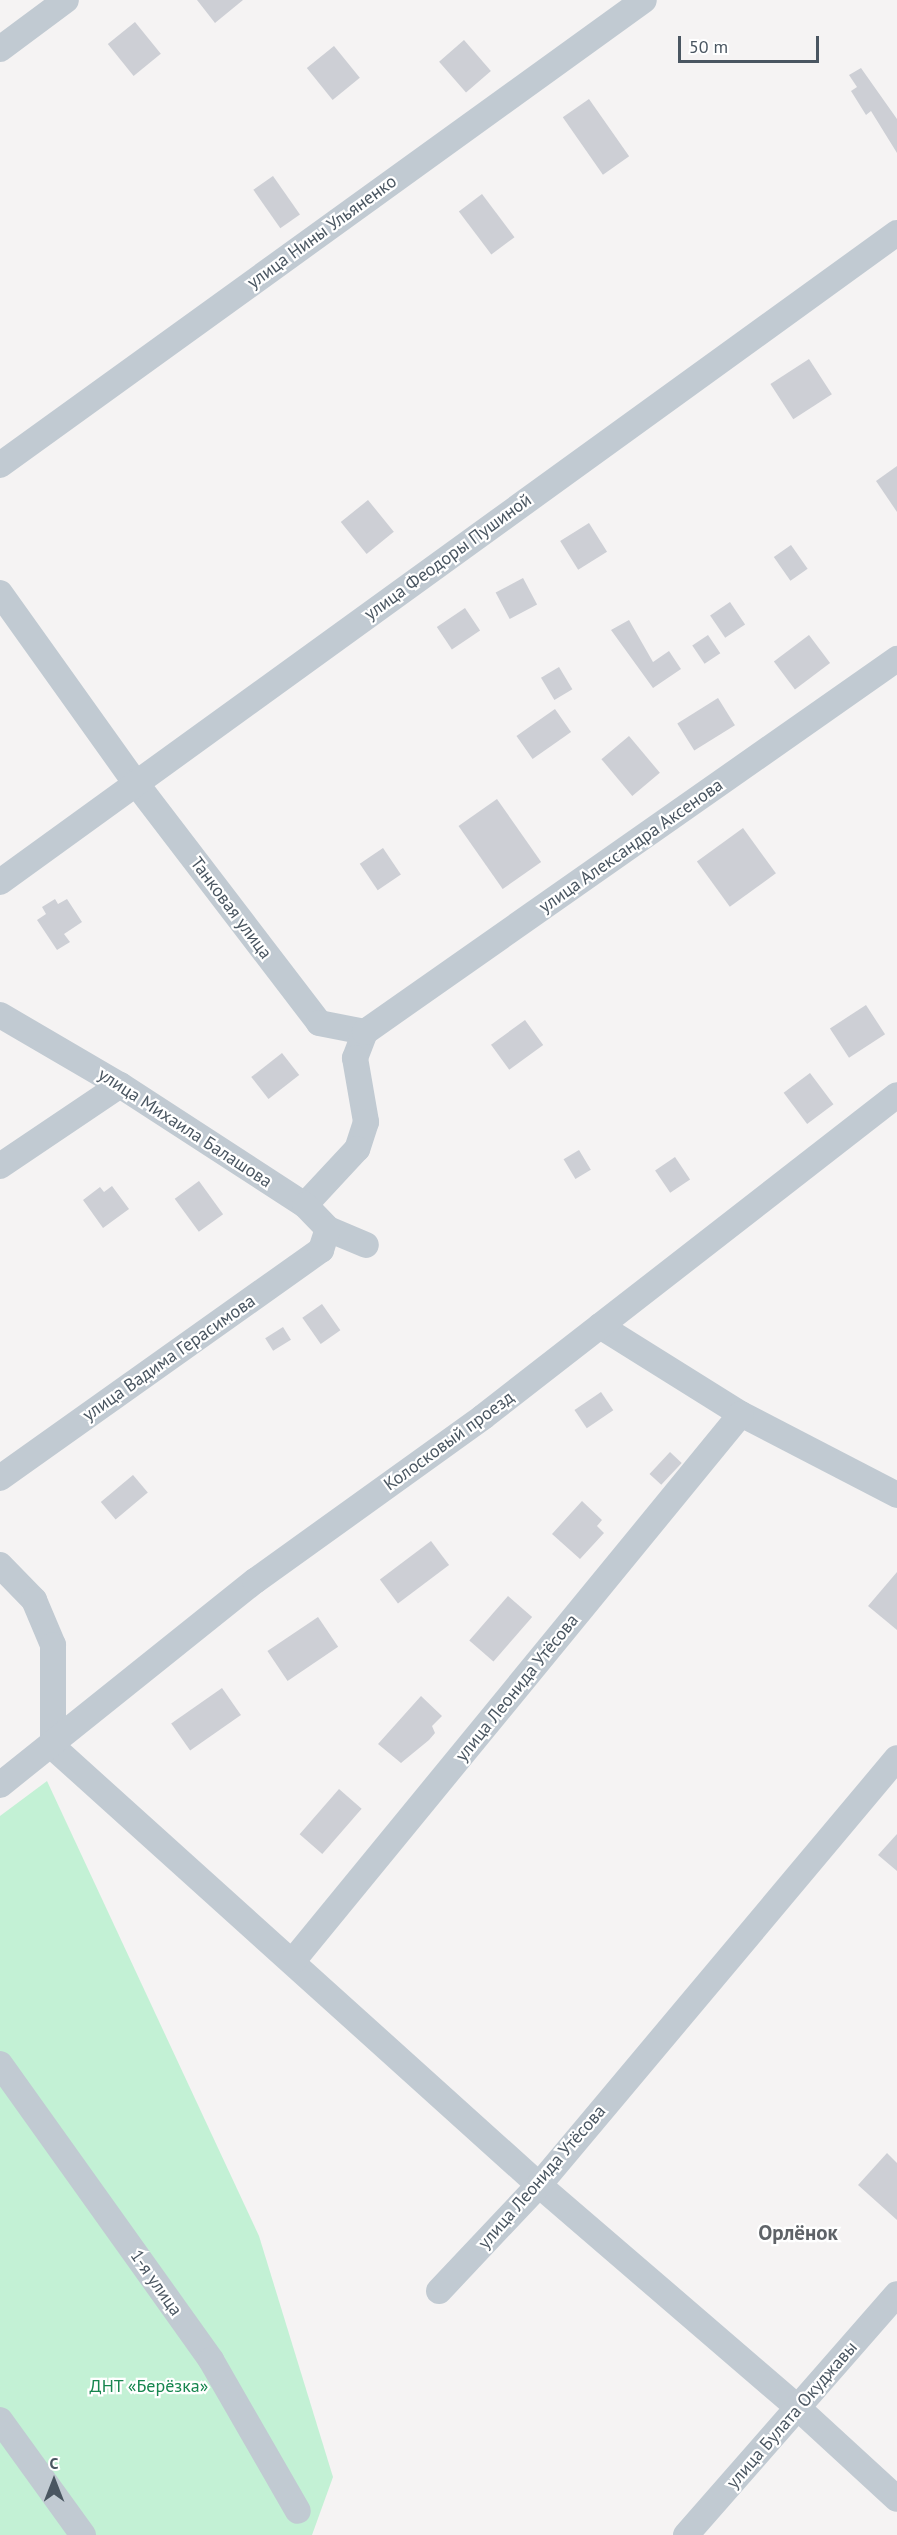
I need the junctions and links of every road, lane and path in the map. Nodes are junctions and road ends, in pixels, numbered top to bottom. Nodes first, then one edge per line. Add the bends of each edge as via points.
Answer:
1 (66, 0) edge
2 (644, 0) edge
3 (0, 49) edge
4 (897, 233) edge
5 (0, 465) edge
6 (0, 593) edge
7 (897, 659) edge
8 (135, 782) junction
9 (0, 882) edge
10 (0, 1015) edge
11 (365, 1032) junction
12 (120, 1085) junction
13 (897, 1095) edge
14 (0, 1166) edge
15 (305, 1205) junction
16 (328, 1229) junction
17 (366, 1245) dead end
18 (600, 1326) junction
19 (741, 1414) junction
20 (0, 1478) edge
21 (894, 1489) edge
22 (0, 1565) edge
23 (52, 1747) junction
24 (897, 1758) edge
25 (0, 1785) edge
26 (292, 1962) junction
27 (0, 2064) edge
28 (539, 2185) junction
29 (439, 2291) dead end
30 (897, 2294) edge
31 (798, 2408) junction
32 (0, 2420) edge
33 (897, 2499) edge
34 (298, 2511) dead end
35 (83, 2535) edge
36 (686, 2535) edge

1 - 3 street
2 - 5 street, улица Нины Ульяненко
4 - 8 street, улица Феодоры Пушиной
6 - 8 street, Танковая улица
7 - 11 street, улица Александра Аксенова
8 - 9 street, улица Феодоры Пушиной
8 - 11 street, Танковая улица via 319,1023
10 - 12 street, улица Михаила Балашова
11 - 15 street via 355,1058 366,1122 357,1149
12 - 14 street
12 - 15 street, улица Михаила Балашова
13 - 18 street, Колосковый проезд
15 - 16 street, улица Михаила Балашова
16 - 17 street, улица Михаила Балашова
16 - 20 street, улица Вадима Герасимова via 321,1250
18 - 19 street
18 - 23 street, Колосковый проезд via 483,1417 255,1581
19 - 21 street
19 - 26 street, улица Леонида Утёсова
22 - 23 street via 34,1600 53,1645
23 - 25 street, Колосковый проезд
23 - 26 street
24 - 28 street, улица Леонида Утёсова
26 - 28 street
27 - 34 street, 1-я улица via 211,2361
28 - 29 street, улица Леонида Утёсова
28 - 31 street
30 - 31 street, улица Булата Окуджавы
31 - 33 street
31 - 36 street, улица Булата Окуджавы
32 - 35 street

